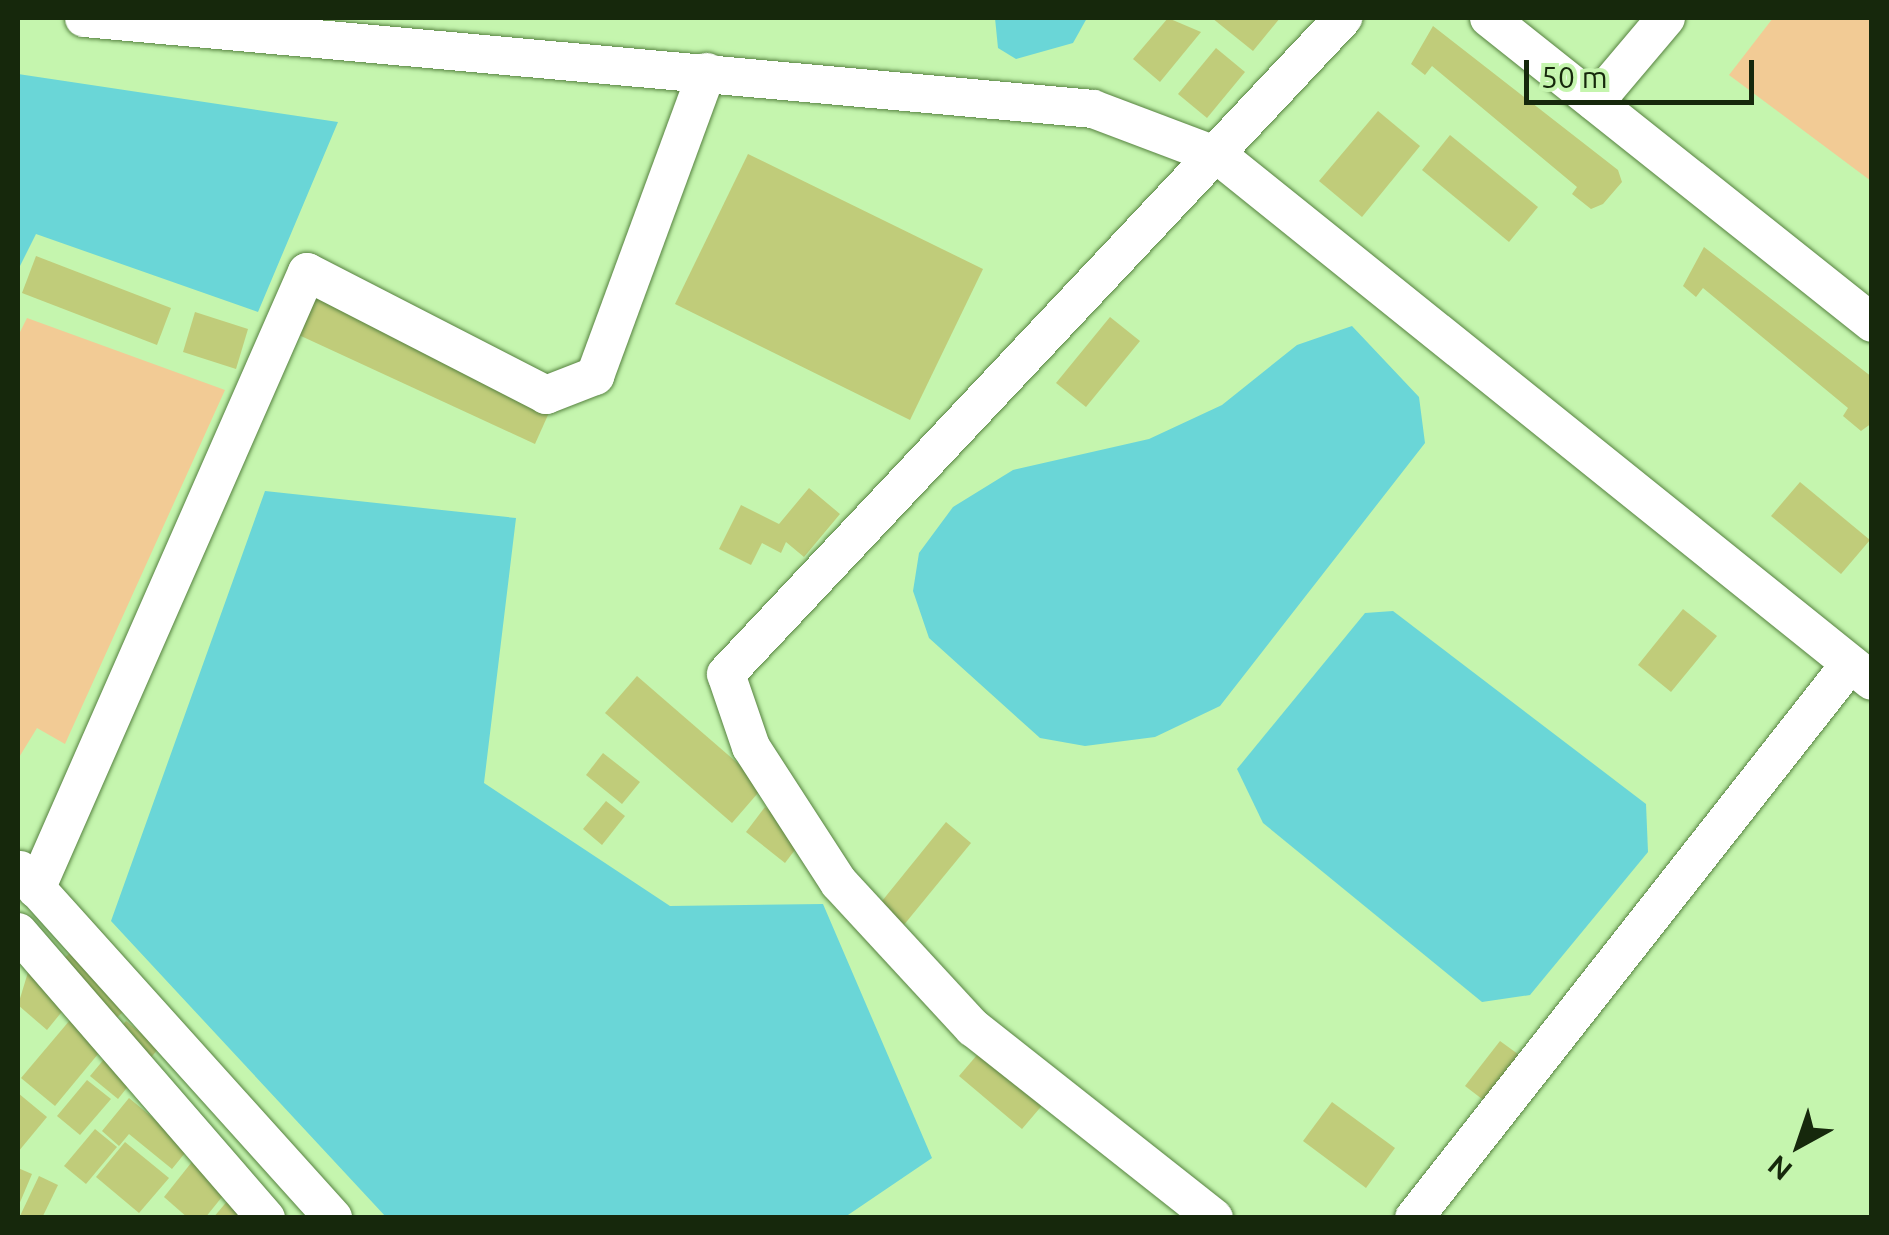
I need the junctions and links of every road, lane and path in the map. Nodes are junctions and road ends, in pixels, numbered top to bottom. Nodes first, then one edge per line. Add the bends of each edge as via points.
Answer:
1 (84, 18) edge
2 (1344, 18) edge
3 (1489, 18) edge
4 (1666, 18) edge
5 (708, 72) junction
6 (1596, 102) junction
7 (1220, 157) junction
8 (1872, 323) edge
9 (1861, 673) edge
10 (27, 878) edge
11 (18, 932) edge
12 (266, 1218) edge
13 (333, 1218) edge
14 (1214, 1218) edge
15 (1414, 1218) edge

1 - 5 street
2 - 7 street
3 - 6 street
4 - 6 street
5 - 7 street via 1093,109
5 - 10 street via 595,376 546,396 307,272
6 - 8 street
7 - 9 street
7 - 14 street via 726,674 751,747 838,883 973,1028
9 - 15 street
10 - 13 street
11 - 12 street

